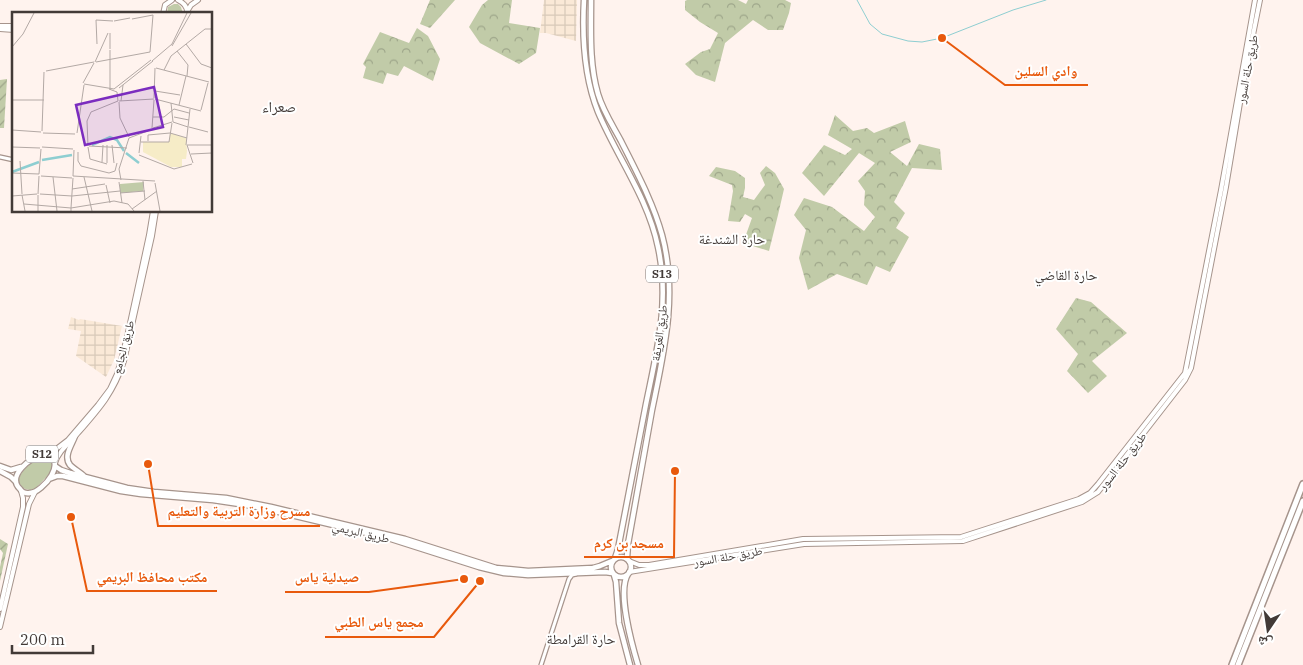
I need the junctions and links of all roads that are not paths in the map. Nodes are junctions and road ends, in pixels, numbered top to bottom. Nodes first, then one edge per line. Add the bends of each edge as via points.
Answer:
1 (172, 0) edge
2 (179, 0) edge
3 (184, 0) edge
4 (198, 0) edge
5 (584, 0) edge
6 (591, 0) edge
7 (1256, 0) edge
8 (1260, 0) edge
9 (166, 2) edge
10 (187, 12) edge
11 (187, 12) edge
12 (613, 142) junction
13 (632, 163) junction
14 (154, 212) edge
15 (154, 212) edge
16 (131, 319) junction
17 (124, 324) dead end
18 (75, 436) junction
19 (43, 454) junction
20 (55, 464) junction
21 (0, 466) edge
22 (24, 466) junction
23 (0, 471) edge
24 (85, 477) junction
25 (49, 478) junction
26 (16, 482) junction
27 (1303, 484) edge
28 (20, 489) junction
29 (35, 492) junction
30 (1303, 501) edge
31 (614, 559) junction
32 (628, 560) junction
33 (584, 572) junction
34 (629, 573) junction
35 (545, 574) junction
36 (613, 574) junction
37 (568, 583) junction
38 (1, 599) edge
39 (0, 609) edge
40 (0, 627) edge
41 (540, 665) edge
42 (630, 665) edge
43 (638, 665) edge
44 (1232, 665) edge
45 (1238, 665) edge

1 - 9 main road
2 - 3 main road
2 - 10 main road
4 - 11 main road via 189,6
5 - 12 main road, طريق الغريفة / S13 via 589,82
6 - 13 main road, طريق الغريفة / S13 via 592,63 598,92
7 - 32 main road, طريق حلة السور via 1186,367 1090,492 1079,499 961,538 803,539 649,565
8 - 34 main road, طريق حلة السور via 1191,368 1098,492 1082,502 963,541 804,544
12 - 13 main road via 628,165
12 - 31 main road, طريق الغريفة / S13 via 656,235 664,296 660,335
13 - 32 main road, طريق الغريفة / S13 via 662,235 670,296 666,336 628,544
14 - 16 main road, طريق الجامع
15 - 18 main road, طريق الجامع via 152,236 121,370 107,398
16 - 17 main road
16 - 19 main road, طريق الجامع via 122,360 110,389 68,440
18 - 20 main road, طريق الجامع via 59,453
18 - 24 main road via 68,460
19 - 20 main road, S12 via 51,457
19 - 22 main road, S12
20 - 24 main road, طريق البريمي / S12 via 61,470
20 - 25 main road, S12
21 - 22 main road, S12 via 11,470
22 - 26 main road, S12
23 - 26 main road
24 - 31 main road, طريق البريمي / S12 via 127,488 251,502 386,533 502,569 528,572 593,568
25 - 29 main road, S12
25 - 35 main road, طريق البريمي / S12 via 63,476 141,494 244,505 388,538 493,571 514,575
26 - 28 main road
27 - 44 highway
28 - 29 main road via 29,494
28 - 38 main road via 23,507
29 - 40 main road via 29,504
30 - 45 highway
31 - 32 main road, S12 via 623,556
31 - 36 main road via 610,568
32 - 34 main road
33 - 35 main road, طريق البريمي / S12
33 - 36 main road, طريق البريمي / S12
33 - 37 street via 572,575
34 - 36 main road, S12 via 622,577
34 - 43 main road via 625,578 627,622
35 - 37 street via 563,576
36 - 42 main road via 619,622
37 - 41 street
38 - 39 main road

